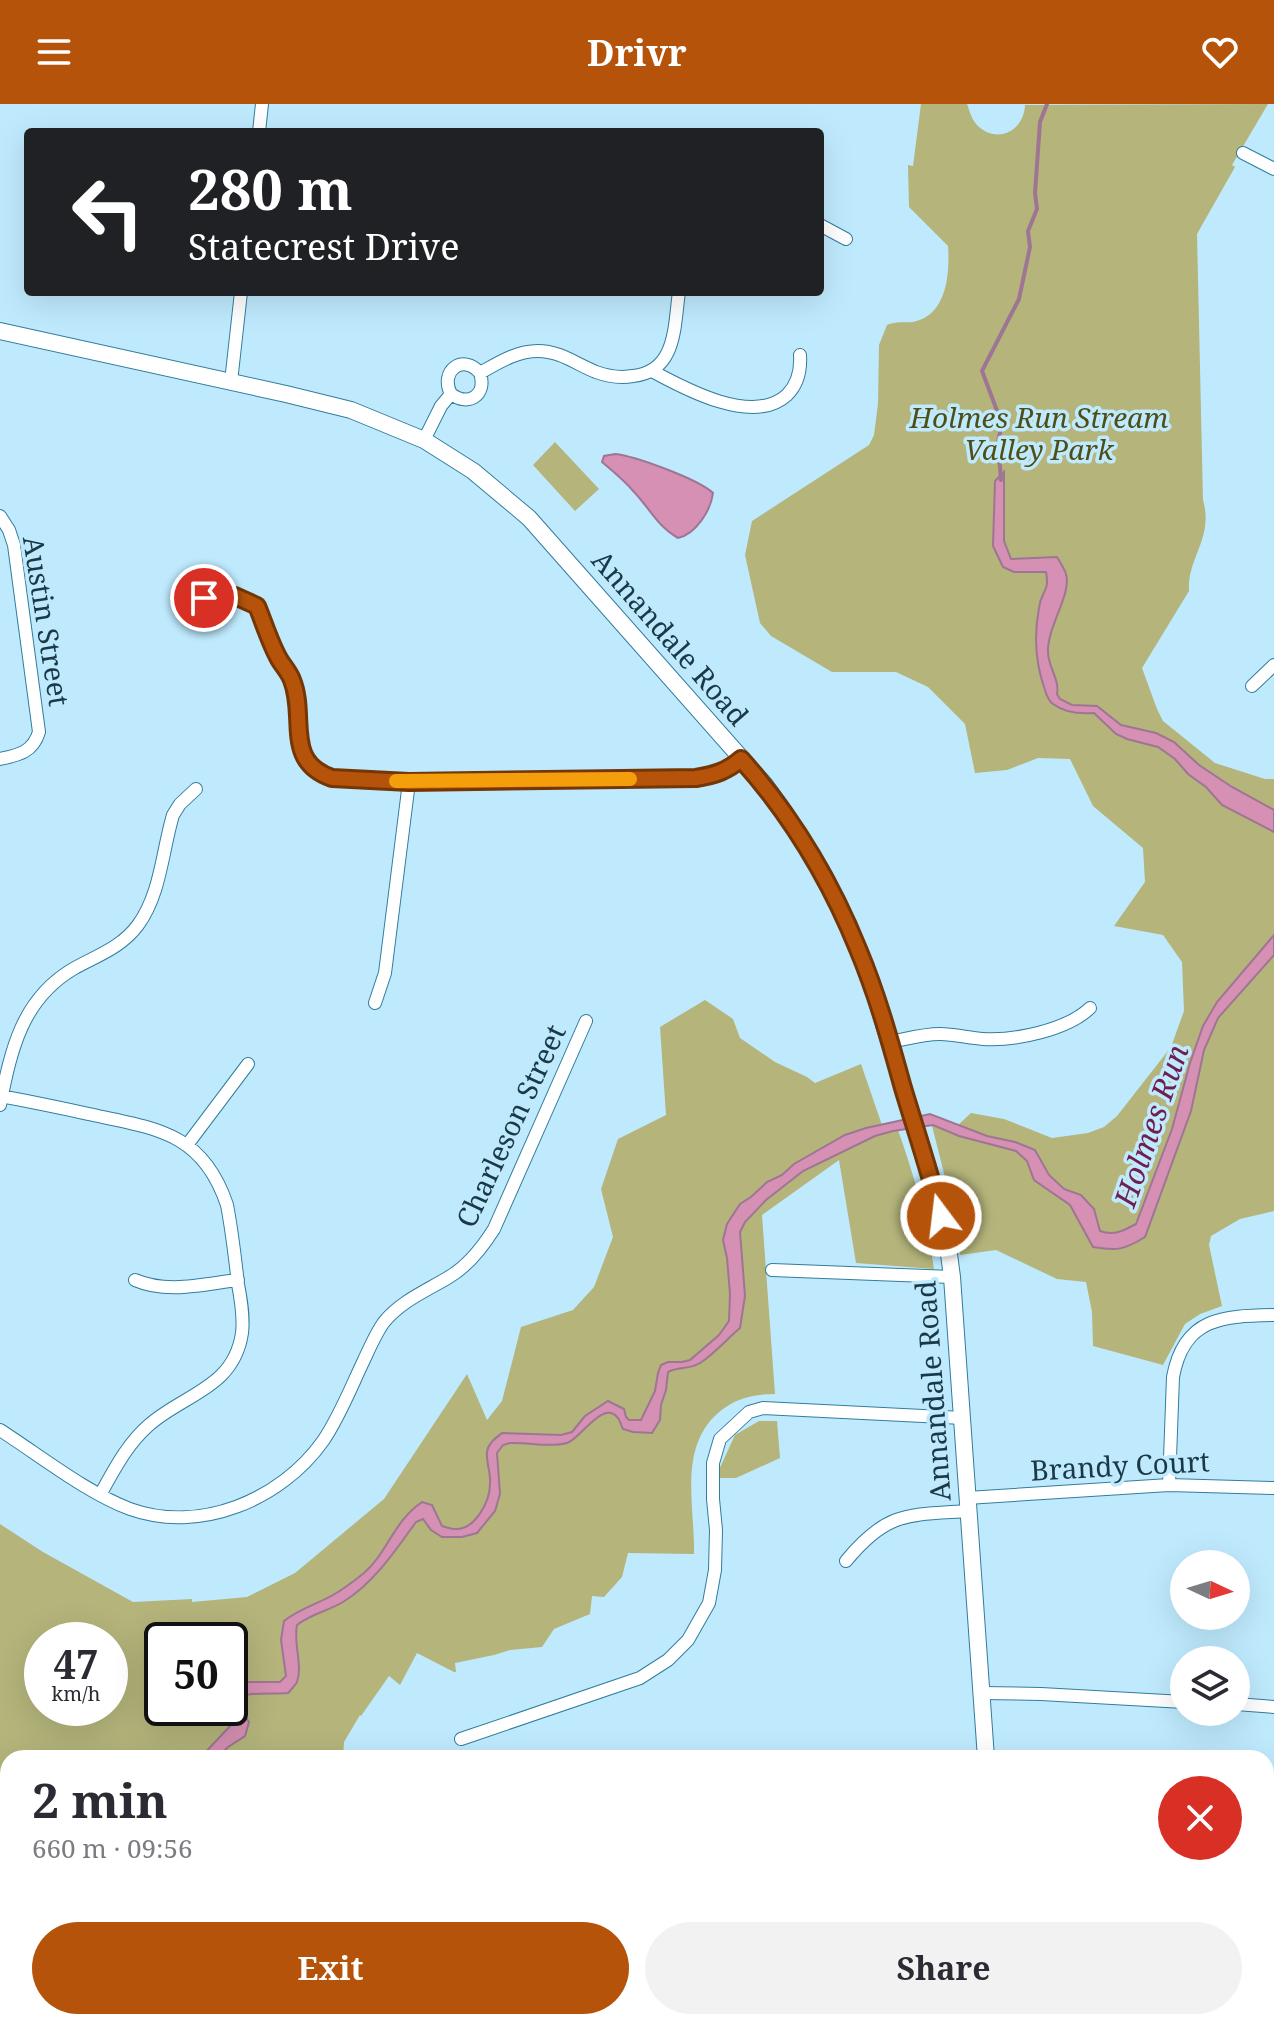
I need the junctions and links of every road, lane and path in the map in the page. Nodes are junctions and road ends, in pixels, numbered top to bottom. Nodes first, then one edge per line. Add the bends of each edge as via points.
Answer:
1 (262, 104) edge
2 (259, 128) edge
3 (1243, 153) dead end
4 (1274, 169) edge
5 (824, 227) edge
6 (846, 239) dead end
7 (241, 296) edge
8 (679, 296) edge
9 (0, 331) edge
10 (800, 355) dead end
11 (652, 371) junction
12 (480, 373) junction
13 (231, 382) junction
14 (451, 394) junction
15 (424, 440) junction
16 (0, 516) edge
17 (204, 598) dead end
18 (1274, 665) edge
19 (1252, 686) dead end
20 (0, 759) edge
21 (741, 759) junction
22 (409, 782) junction
23 (196, 789) dead end
24 (375, 1003) dead end
25 (1090, 1008) dead end
26 (586, 1021) dead end
27 (890, 1042) junction
28 (248, 1064) dead end
29 (1, 1099) edge
30 (187, 1145) junction
31 (772, 1270) dead end
32 (952, 1277) junction
33 (135, 1280) dead end
34 (238, 1280) junction
35 (1274, 1315) edge
36 (963, 1418) junction
37 (0, 1430) edge
38 (1169, 1485) junction
39 (1274, 1488) edge
40 (100, 1495) junction
41 (968, 1504) junction
42 (846, 1561) dead end
43 (980, 1693) junction
44 (1170, 1701) edge
45 (1250, 1705) edge
46 (1274, 1707) edge
47 (461, 1739) dead end
48 (985, 1750) edge

1 - 2 street
3 - 4 street
5 - 6 street
7 - 13 street
8 - 11 street via 668,353
9 - 13 main road, Annandale Road
10 - 11 street via 792,389 764,406 735,405
11 - 12 street via 611,376 551,352 535,351
12 - 14 street via 478,394 464,400
12 - 14 street via 469,364 454,367 446,379
13 - 15 main road, Annandale Road via 341,407
14 - 15 street
15 - 21 main road, Annandale Road via 473,471 529,518
16 - 20 street, Austin Street via 14,545 39,732 23,754
17 - 22 street via 235,596 257,606 293,683 299,742 313,768 332,778
18 - 19 street
21 - 22 street via 729,769 696,778
21 - 27 main road, Annandale Road via 781,807 821,870 864,963
22 - 24 street via 385,973
23 - 29 street via 173,815 146,913 125,939 71,970 41,996 19,1031
25 - 27 street via 1059,1027 1012,1037 939,1034
26 - 40 street, Charleson Street via 484,1245 457,1272 410,1299 384,1322 334,1424 308,1460 271,1490 214,1514 144,1513
27 - 32 main road, Annandale Road via 947,1239
28 - 30 street
29 - 30 street via 156,1128
30 - 34 street via 221,1187
31 - 32 street
32 - 36 main road, Annandale Road
33 - 34 street via 168,1288
34 - 40 street via 242,1334 231,1363 210,1386 135,1439
35 - 38 street via 1213,1321 1181,1351 1173,1377
36 - 41 main road, Annandale Road
36 - 47 street via 763,1408 749,1412 720,1439 713,1463 715,1570 709,1603 688,1640 640,1678
37 - 40 street, Charleson Street
38 - 39 street, Brandy Court
38 - 41 street, Brandy Court
41 - 42 street, Brandy Court via 888,1522
41 - 43 main road, Annandale Road
43 - 44 street
43 - 48 main road, Annandale Road
45 - 46 street

